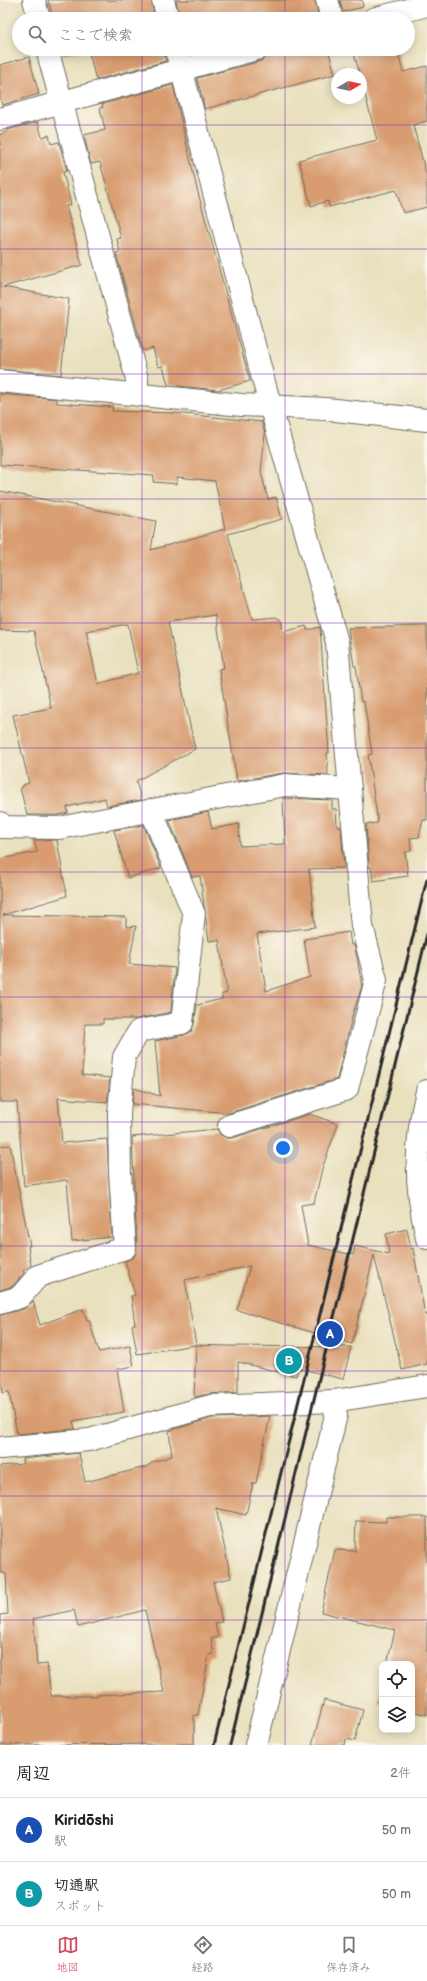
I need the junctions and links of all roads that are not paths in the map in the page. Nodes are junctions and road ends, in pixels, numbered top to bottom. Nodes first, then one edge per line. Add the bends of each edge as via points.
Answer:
1 (34, 0) edge
2 (163, 0) edge
3 (327, 0) edge
4 (427, 5) edge
5 (37, 12) edge
6 (166, 12) edge
7 (330, 12) edge
8 (400, 12) edge
9 (48, 56) edge
10 (202, 56) edge
11 (178, 59) edge
12 (60, 102) junction
13 (0, 119) edge
14 (0, 381) edge
15 (137, 394) junction
16 (270, 405) junction
17 (427, 420) edge
18 (350, 789) junction
19 (151, 810) junction
20 (0, 823) edge
21 (427, 1091) edge
22 (229, 1126) dead end
23 (427, 1238) edge
24 (0, 1302) edge
25 (427, 1386) edge
26 (334, 1401) junction
27 (0, 1448) edge
28 (256, 1745) edge

1 - 5 street
2 - 6 street
3 - 7 street
4 - 8 street
9 - 12 street
10 - 11 street
11 - 12 street
11 - 16 street
12 - 13 street
12 - 15 street via 138,379
14 - 15 street
15 - 16 street via 242,405
16 - 17 street
16 - 18 street via 337,642
18 - 19 street via 285,785
18 - 22 street via 362,926 376,980 347,1089
19 - 20 street via 59,828 2,827
19 - 24 street via 194,914 182,1023 139,1031 124,1057 119,1113 125,1248 38,1276 20,1297
21 - 23 street via 420,1120 416,1159 422,1217
25 - 26 street
26 - 27 street via 210,1406 89,1440
26 - 28 street via 336,1415

